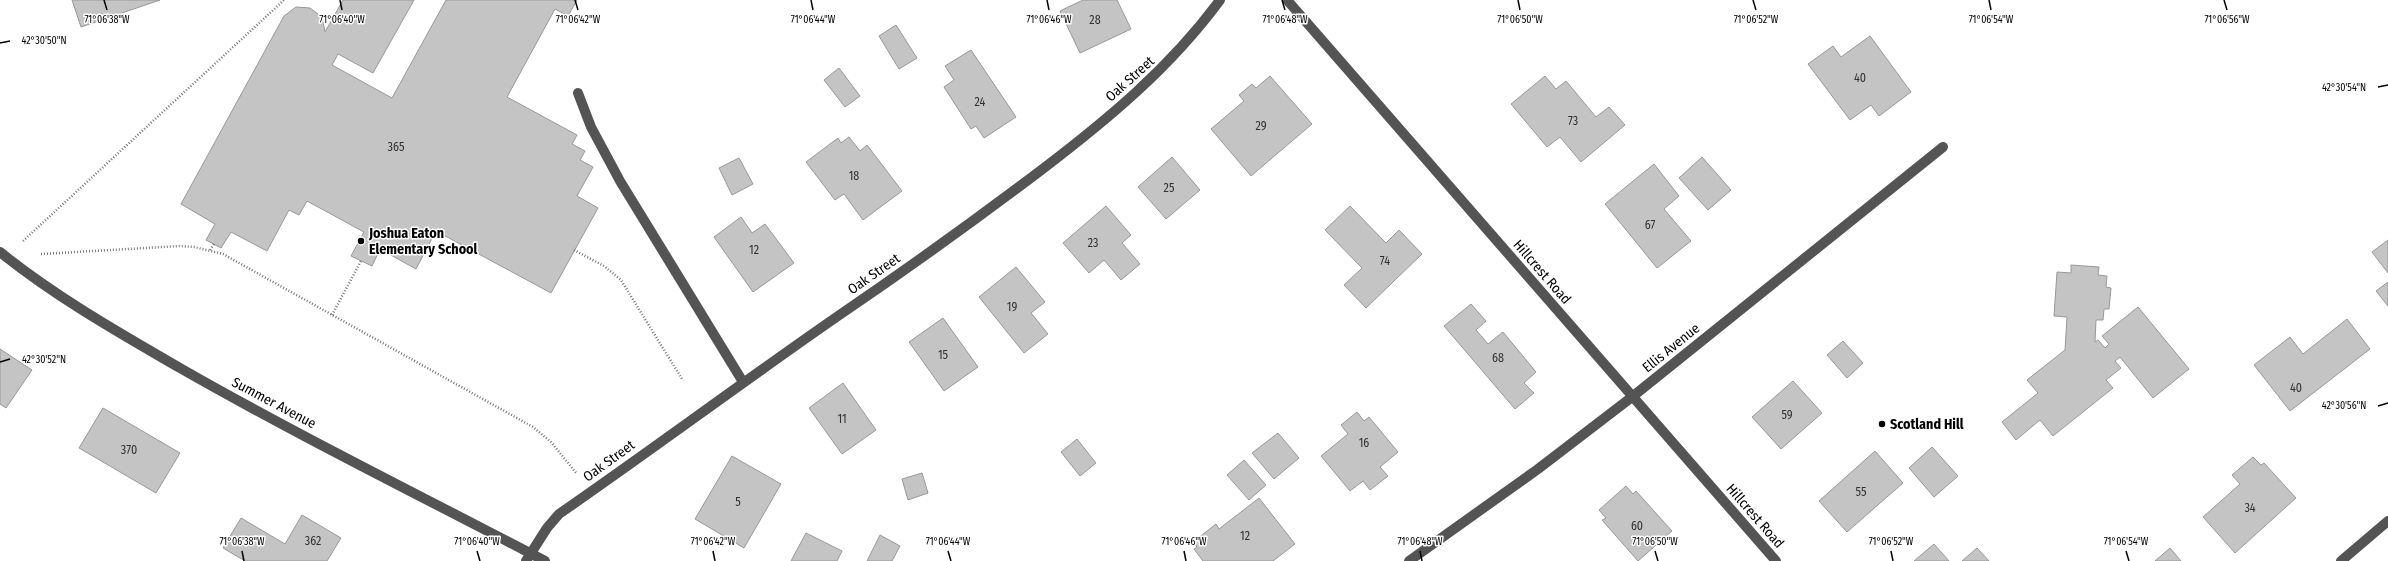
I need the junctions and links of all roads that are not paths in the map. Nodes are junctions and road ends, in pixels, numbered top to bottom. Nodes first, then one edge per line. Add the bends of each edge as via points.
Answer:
1 (1220, 0) edge
2 (1287, 0) edge
3 (578, 93) dead end
4 (1943, 148) dead end
5 (3, 255) edge
6 (742, 382) junction
7 (1632, 397) junction
8 (2388, 521) edge
9 (528, 557) edge
10 (545, 561) edge
11 (1409, 561) edge
12 (1776, 561) edge
13 (2341, 561) edge

1 - 6 street, Oak Street via 1174,57 1132,97 1073,146 930,253
2 - 7 street, Hillcrest Road
3 - 6 street via 591,127 620,181
4 - 7 street, Ellis Avenue
5 - 9 street, Summer Avenue via 48,288 120,334 231,397
6 - 9 street, Oak Street via 553,520
7 - 11 street, Ellis Avenue via 1538,469
7 - 12 street, Hillcrest Road
8 - 13 street
9 - 10 street, Summer Avenue

